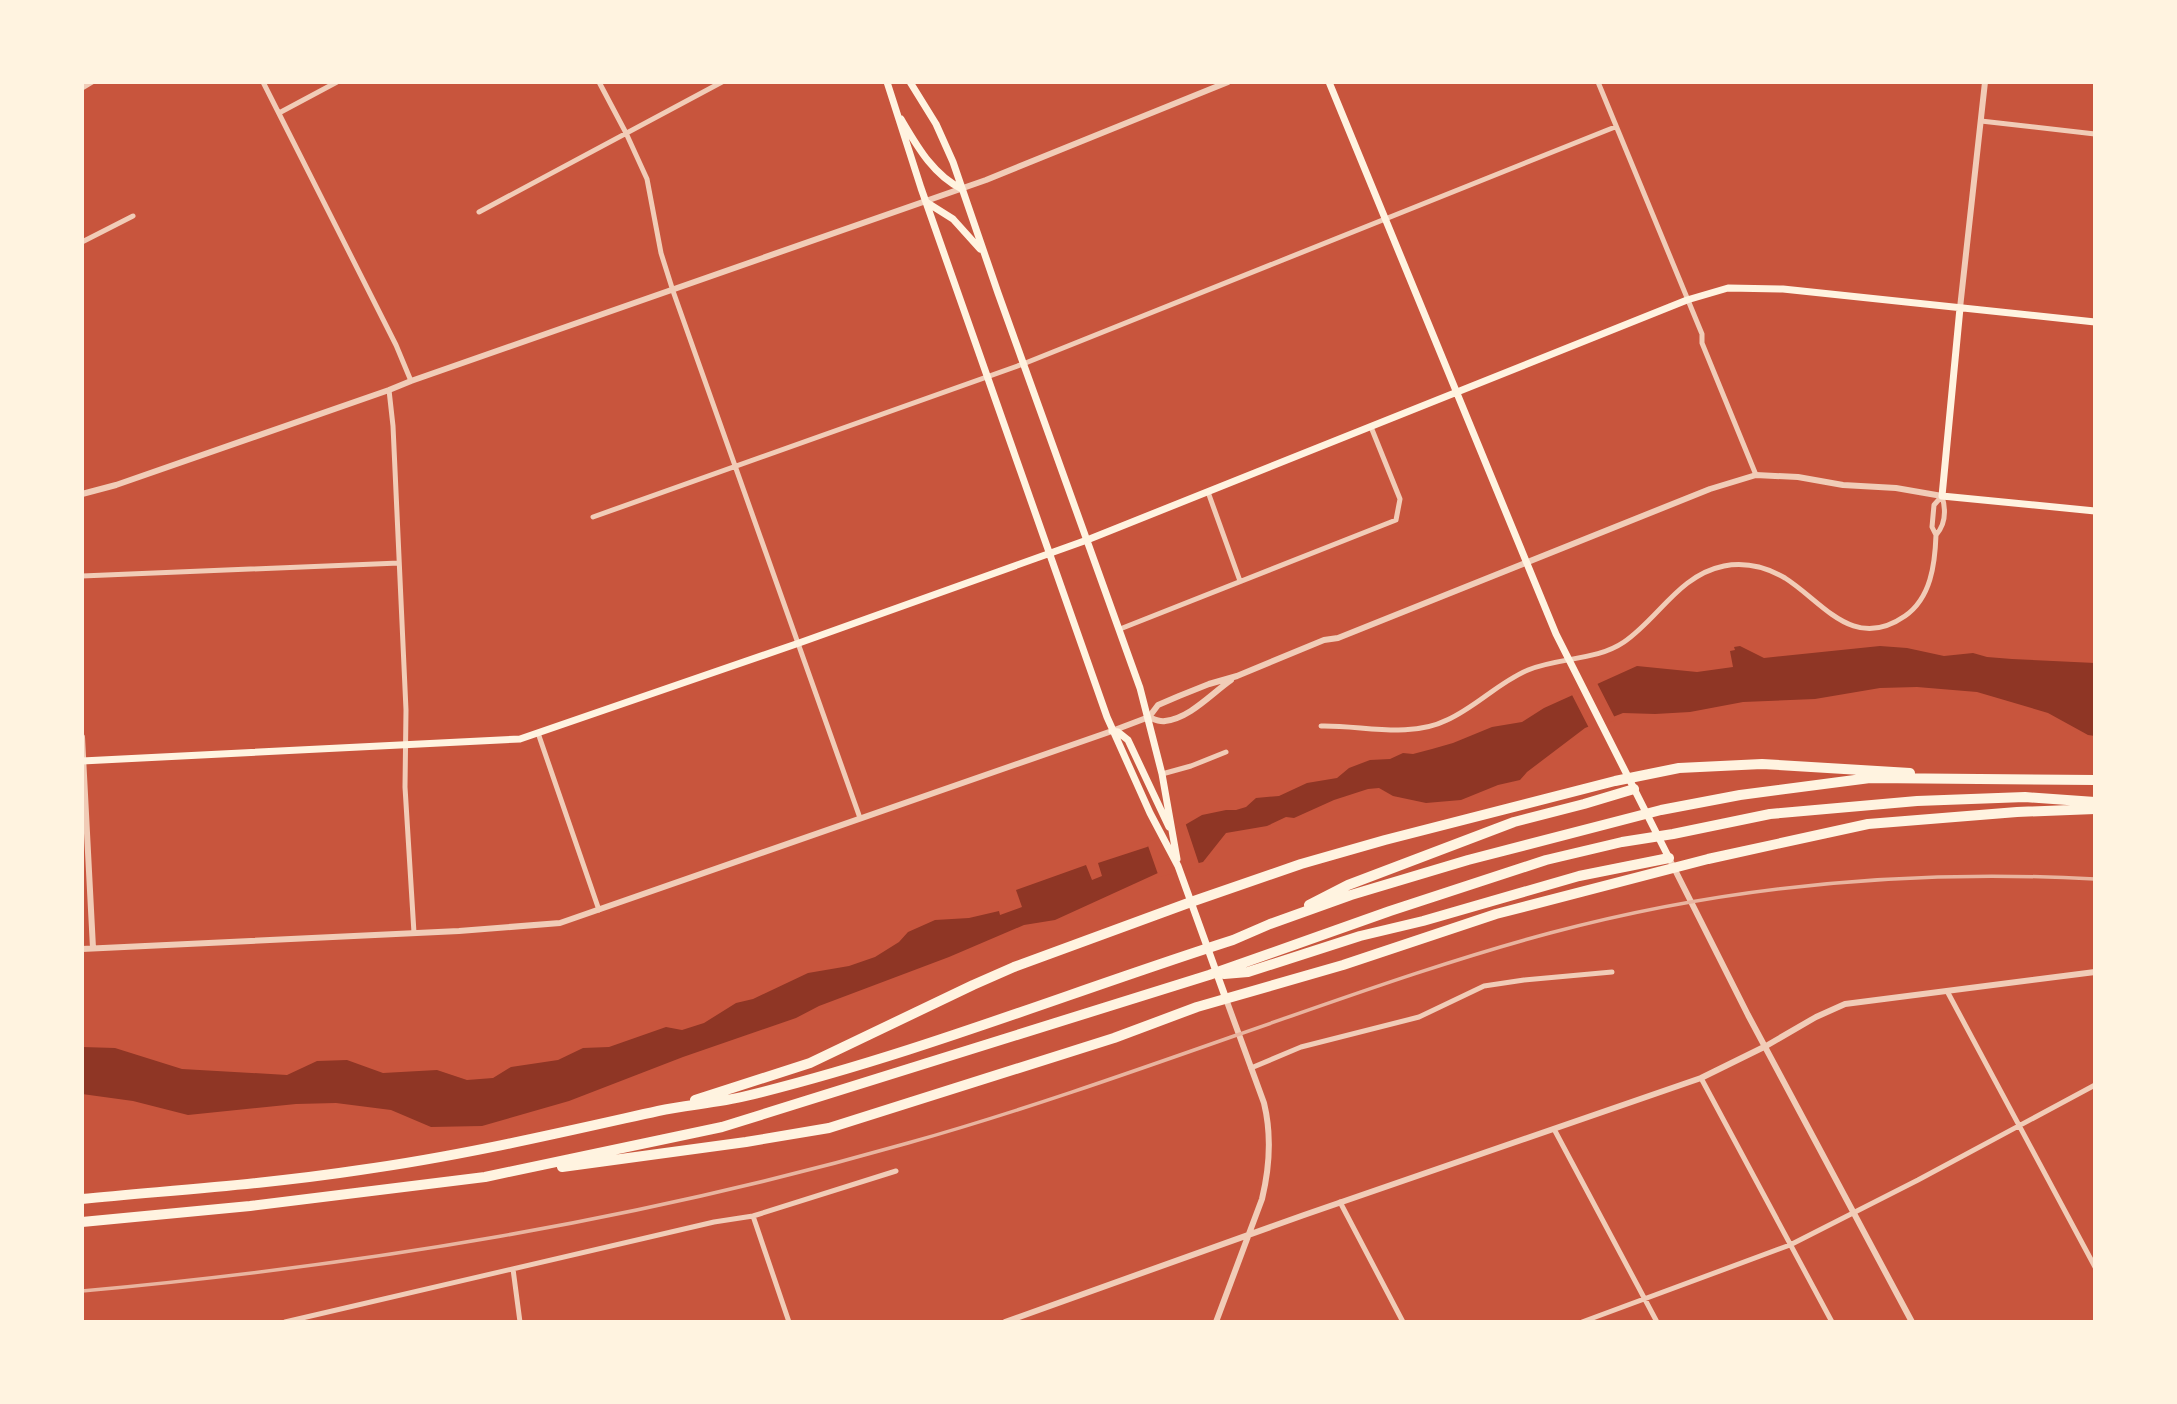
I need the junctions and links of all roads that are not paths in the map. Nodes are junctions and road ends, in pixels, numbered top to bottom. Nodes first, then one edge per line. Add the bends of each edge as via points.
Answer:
1 (92, 82) edge
2 (263, 82) edge
3 (337, 82) edge
4 (599, 82) edge
5 (722, 82) edge
6 (887, 82) edge
7 (910, 82) edge
8 (1228, 82) edge
9 (1329, 82) edge
10 (1598, 82) edge
11 (1985, 82) edge
12 (82, 88) edge
13 (894, 106) junction
14 (279, 113) junction
15 (1981, 121) junction
16 (1615, 127) junction
17 (626, 133) junction
18 (2095, 134) edge
19 (962, 188) junction
20 (926, 201) junction
21 (479, 212) dead end
22 (134, 216) dead end
23 (1384, 219) junction
24 (82, 242) edge
25 (984, 253) junction
26 (673, 291) junction
27 (1687, 300) junction
28 (1960, 308) junction
29 (2095, 322) edge
30 (1023, 364) junction
31 (988, 377) junction
32 (411, 381) junction
33 (389, 390) junction
34 (1457, 394) junction
35 (1371, 427) junction
36 (735, 466) junction
37 (1756, 475) junction
38 (1208, 492) junction
39 (82, 494) edge
40 (1942, 496) junction
41 (2095, 511) edge
42 (593, 517) dead end
43 (1936, 535) junction
44 (1087, 540) junction
45 (1050, 554) junction
46 (399, 563) junction
47 (1526, 563) junction
48 (82, 576) edge
49 (1240, 581) junction
50 (1120, 629) junction
51 (799, 643) junction
52 (1237, 676) junction
53 (1149, 718) junction
54 (1321, 726) dead end
55 (1112, 731) junction
56 (538, 733) junction
57 (82, 737) edge
58 (405, 746) junction
59 (1226, 752) dead end
60 (83, 761) edge
61 (1162, 774) junction
62 (2005, 779) junction
63 (2095, 780) edge
64 (1634, 789) junction
65 (2095, 802) edge
66 (1164, 808) junction
67 (2095, 808) edge
68 (860, 818) junction
69 (1669, 858) junction
70 (1178, 866) junction
71 (1191, 902) junction
72 (598, 910) junction
73 (1270, 924) junction
74 (414, 933) junction
75 (93, 948) junction
76 (82, 949) edge
77 (1245, 967) junction
78 (1612, 972) dead end
79 (2095, 972) edge
80 (1947, 991) junction
81 (1226, 999) junction
82 (1766, 1046) junction
83 (1251, 1068) junction
84 (1701, 1078) junction
85 (2095, 1085) edge
86 (663, 1110) junction
87 (2019, 1125) junction
88 (1554, 1129) junction
89 (896, 1171) dead end
90 (485, 1177) junction
91 (82, 1199) edge
92 (1340, 1202) junction
93 (1853, 1213) junction
94 (753, 1216) junction
95 (82, 1222) edge
96 (1247, 1236) junction
97 (1790, 1245) junction
98 (2095, 1267) edge
99 (513, 1269) junction
100 (1644, 1298) junction
101 (285, 1322) edge
102 (520, 1322) edge
103 (789, 1322) edge
104 (1005, 1322) edge
105 (1216, 1322) edge
106 (1403, 1322) edge
107 (1582, 1322) edge
108 (1657, 1322) edge
109 (1832, 1322) edge
110 (1912, 1322) edge

1 - 12 street
2 - 14 street
3 - 14 street
4 - 17 street
5 - 17 street
6 - 13 main road
7 - 19 main road via 945,143
8 - 19 street
9 - 23 main road
10 - 16 street
11 - 15 street
13 - 19 main road via 929,162
13 - 20 main road
14 - 32 street
15 - 18 street
15 - 28 street
16 - 23 street
16 - 27 street
17 - 21 street
17 - 26 street via 646,179
19 - 20 street
19 - 25 main road
20 - 25 main road via 953,219
20 - 26 street
20 - 31 main road
22 - 24 street
23 - 30 street
23 - 34 main road
25 - 30 main road
26 - 32 street
26 - 36 street
27 - 28 main road via 1720,290 1764,287
27 - 34 main road
27 - 37 street
28 - 29 main road
28 - 40 main road
30 - 31 street
30 - 44 main road
31 - 36 street
31 - 45 main road
32 - 33 street
33 - 39 street
33 - 46 street
34 - 35 main road
34 - 47 main road
35 - 38 main road
35 - 49 street via 1400,499 1396,520
36 - 42 street
36 - 51 street
37 - 40 street
37 - 47 street
38 - 44 main road
38 - 49 street
40 - 41 main road
40 - 43 street via 1945,509
40 - 43 street via 1934,505
43 - 54 street via 1923,596 1911,612 1886,625 1848,624 1770,570 1727,566 1689,580 1622,643 1601,654 1528,670 1446,721 1423,729
44 - 45 main road
44 - 50 main road
45 - 51 main road
45 - 55 main road
46 - 48 street
46 - 58 street
47 - 52 street
47 - 64 main road via 1556,634
49 - 50 street
50 - 53 main road
51 - 56 main road
51 - 68 street
52 - 53 street via 1158,705
52 - 53 street via 1178,717 1162,722
53 - 55 street
53 - 61 main road
55 - 66 main road via 1128,740
55 - 68 street
55 - 70 main road
56 - 58 main road via 520,739
56 - 72 street
57 - 60 street
58 - 60 main road
58 - 74 street
59 - 61 street
60 - 75 street
61 - 66 main road
62 - 63 highway
62 - 71 highway via 1762,764 1679,768 1301,864
62 - 73 highway via 1870,778 1661,810 1468,860
64 - 69 main road
64 - 73 highway via 1514,822 1348,885
65 - 77 highway via 2025,797 1904,802 1770,814 1622,842 1536,863
66 - 70 main road
67 - 81 highway via 1868,824 1734,853 1509,911
68 - 72 street
69 - 77 highway via 1579,876
69 - 82 street
70 - 71 main road
71 - 81 main road
71 - 86 highway via 974,985 810,1063
72 - 74 street via 560,923
73 - 86 highway via 885,1058 744,1097
74 - 75 street
75 - 76 street
77 - 90 highway via 722,1127
78 - 83 street via 1484,986 1419,1017 1301,1046
79 - 80 street
80 - 82 street via 1845,1004
80 - 87 street
81 - 83 street
81 - 90 highway via 829,1128
82 - 84 street
82 - 93 street
83 - 96 street via 1267,1117 1270,1149 1267,1179
84 - 88 street
84 - 97 street
85 - 87 street
86 - 91 highway via 457,1155 359,1171
87 - 93 street
87 - 98 street
88 - 92 street
88 - 100 street
89 - 94 street
90 - 95 highway
92 - 96 street
92 - 106 street
93 - 97 street
93 - 110 street
94 - 99 street
94 - 103 street
96 - 104 street
96 - 105 street
97 - 100 street
97 - 109 street
99 - 101 street
99 - 102 street
100 - 107 street
100 - 108 street

